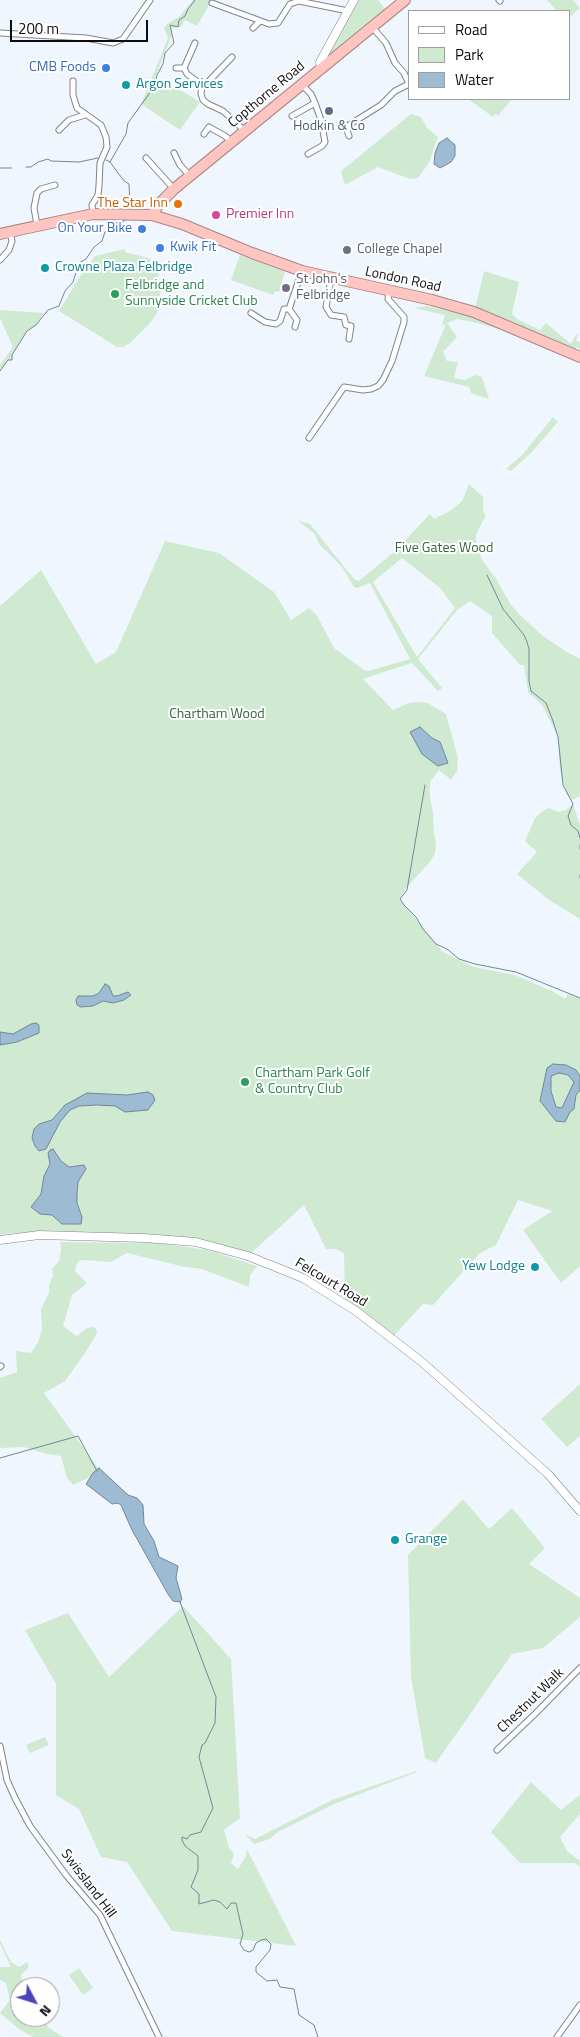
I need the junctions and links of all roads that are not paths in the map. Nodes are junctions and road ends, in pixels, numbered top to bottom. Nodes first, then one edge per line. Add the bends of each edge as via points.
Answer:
1 (150, 0) edge
2 (354, 0) edge
3 (405, 0) edge
4 (212, 3) dead end
5 (348, 11) junction
6 (260, 21) junction
7 (253, 28) dead end
8 (373, 28) junction
9 (0, 33) edge
10 (195, 42) dead end
11 (232, 57) dead end
12 (176, 68) dead end
13 (184, 68) junction
14 (321, 68) junction
15 (73, 82) dead end
16 (408, 82) edge
17 (301, 84) junction
18 (408, 84) edge
19 (202, 85) junction
20 (315, 103) junction
21 (85, 115) junction
22 (292, 116) dead end
23 (360, 119) junction
24 (363, 125) dead end
25 (59, 130) dead end
26 (245, 131) junction
27 (204, 134) dead end
28 (349, 136) dead end
29 (232, 142) junction
30 (174, 153) dead end
31 (308, 154) dead end
32 (146, 158) dead end
33 (191, 176) junction
34 (55, 185) dead end
35 (174, 189) junction
36 (93, 214) junction
37 (152, 215) junction
38 (37, 225) junction
39 (5, 233) edge
40 (0, 260) edge
41 (302, 271) junction
42 (331, 279) junction
43 (390, 292) junction
44 (289, 309) junction
45 (251, 313) dead end
46 (295, 327) dead end
47 (349, 339) dead end
48 (580, 357) edge
49 (309, 438) dead end
50 (0, 1240) edge
51 (580, 1510) edge
52 (580, 1668) edge
53 (0, 1746) edge
54 (497, 1750) dead end
55 (580, 2005) edge
56 (159, 2037) edge
57 (557, 2037) edge

1 - 9 street via 123,39 113,43 86,38
2 - 5 street
3 - 8 highway, Copthorne Road
4 - 6 street
5 - 6 street via 299,1 290,4 278,23
5 - 14 street via 320,62
6 - 7 street
8 - 14 highway, Copthorne Road
8 - 16 street via 386,43
10 - 13 street
11 - 19 street
12 - 13 street
13 - 19 street
14 - 17 highway, Copthorne Road
15 - 21 street via 74,103
17 - 20 street
17 - 26 highway, Copthorne Road
18 - 23 street
19 - 26 street via 203,100 223,111
20 - 22 street
20 - 31 street via 322,120 325,142
21 - 25 street via 69,120
21 - 36 street via 101,124 107,147 100,164
23 - 24 street
23 - 28 street via 347,127
26 - 29 highway, Copthorne Road
27 - 29 street via 209,127
29 - 33 highway, Copthorne Road
30 - 33 street
32 - 35 street
33 - 35 highway, Copthorne Road
34 - 38 street via 37,193 34,208
35 - 37 highway, Copthorne Road
36 - 37 highway, London Road
36 - 38 highway, London Road
37 - 41 highway, London Road
38 - 39 highway, London Road
39 - 40 street via 12,241
41 - 42 highway, London Road
41 - 44 street
42 - 43 highway, London Road
42 - 47 street via 326,307 331,315 344,317 346,325 351,326
43 - 48 highway, London Road via 474,312
43 - 49 street via 388,299 404,317 404,322 383,380 371,389 344,388
44 - 45 street via 284,309 276,324 265,322
44 - 46 street via 297,320
50 - 51 street, Felcourt Road via 39,1235 196,1242 248,1256 303,1278 356,1311 422,1362 548,1474
52 - 54 street, Chestnut Walk
53 - 56 street, Swissland Hill via 7,1780 30,1826 100,1915
55 - 57 street

